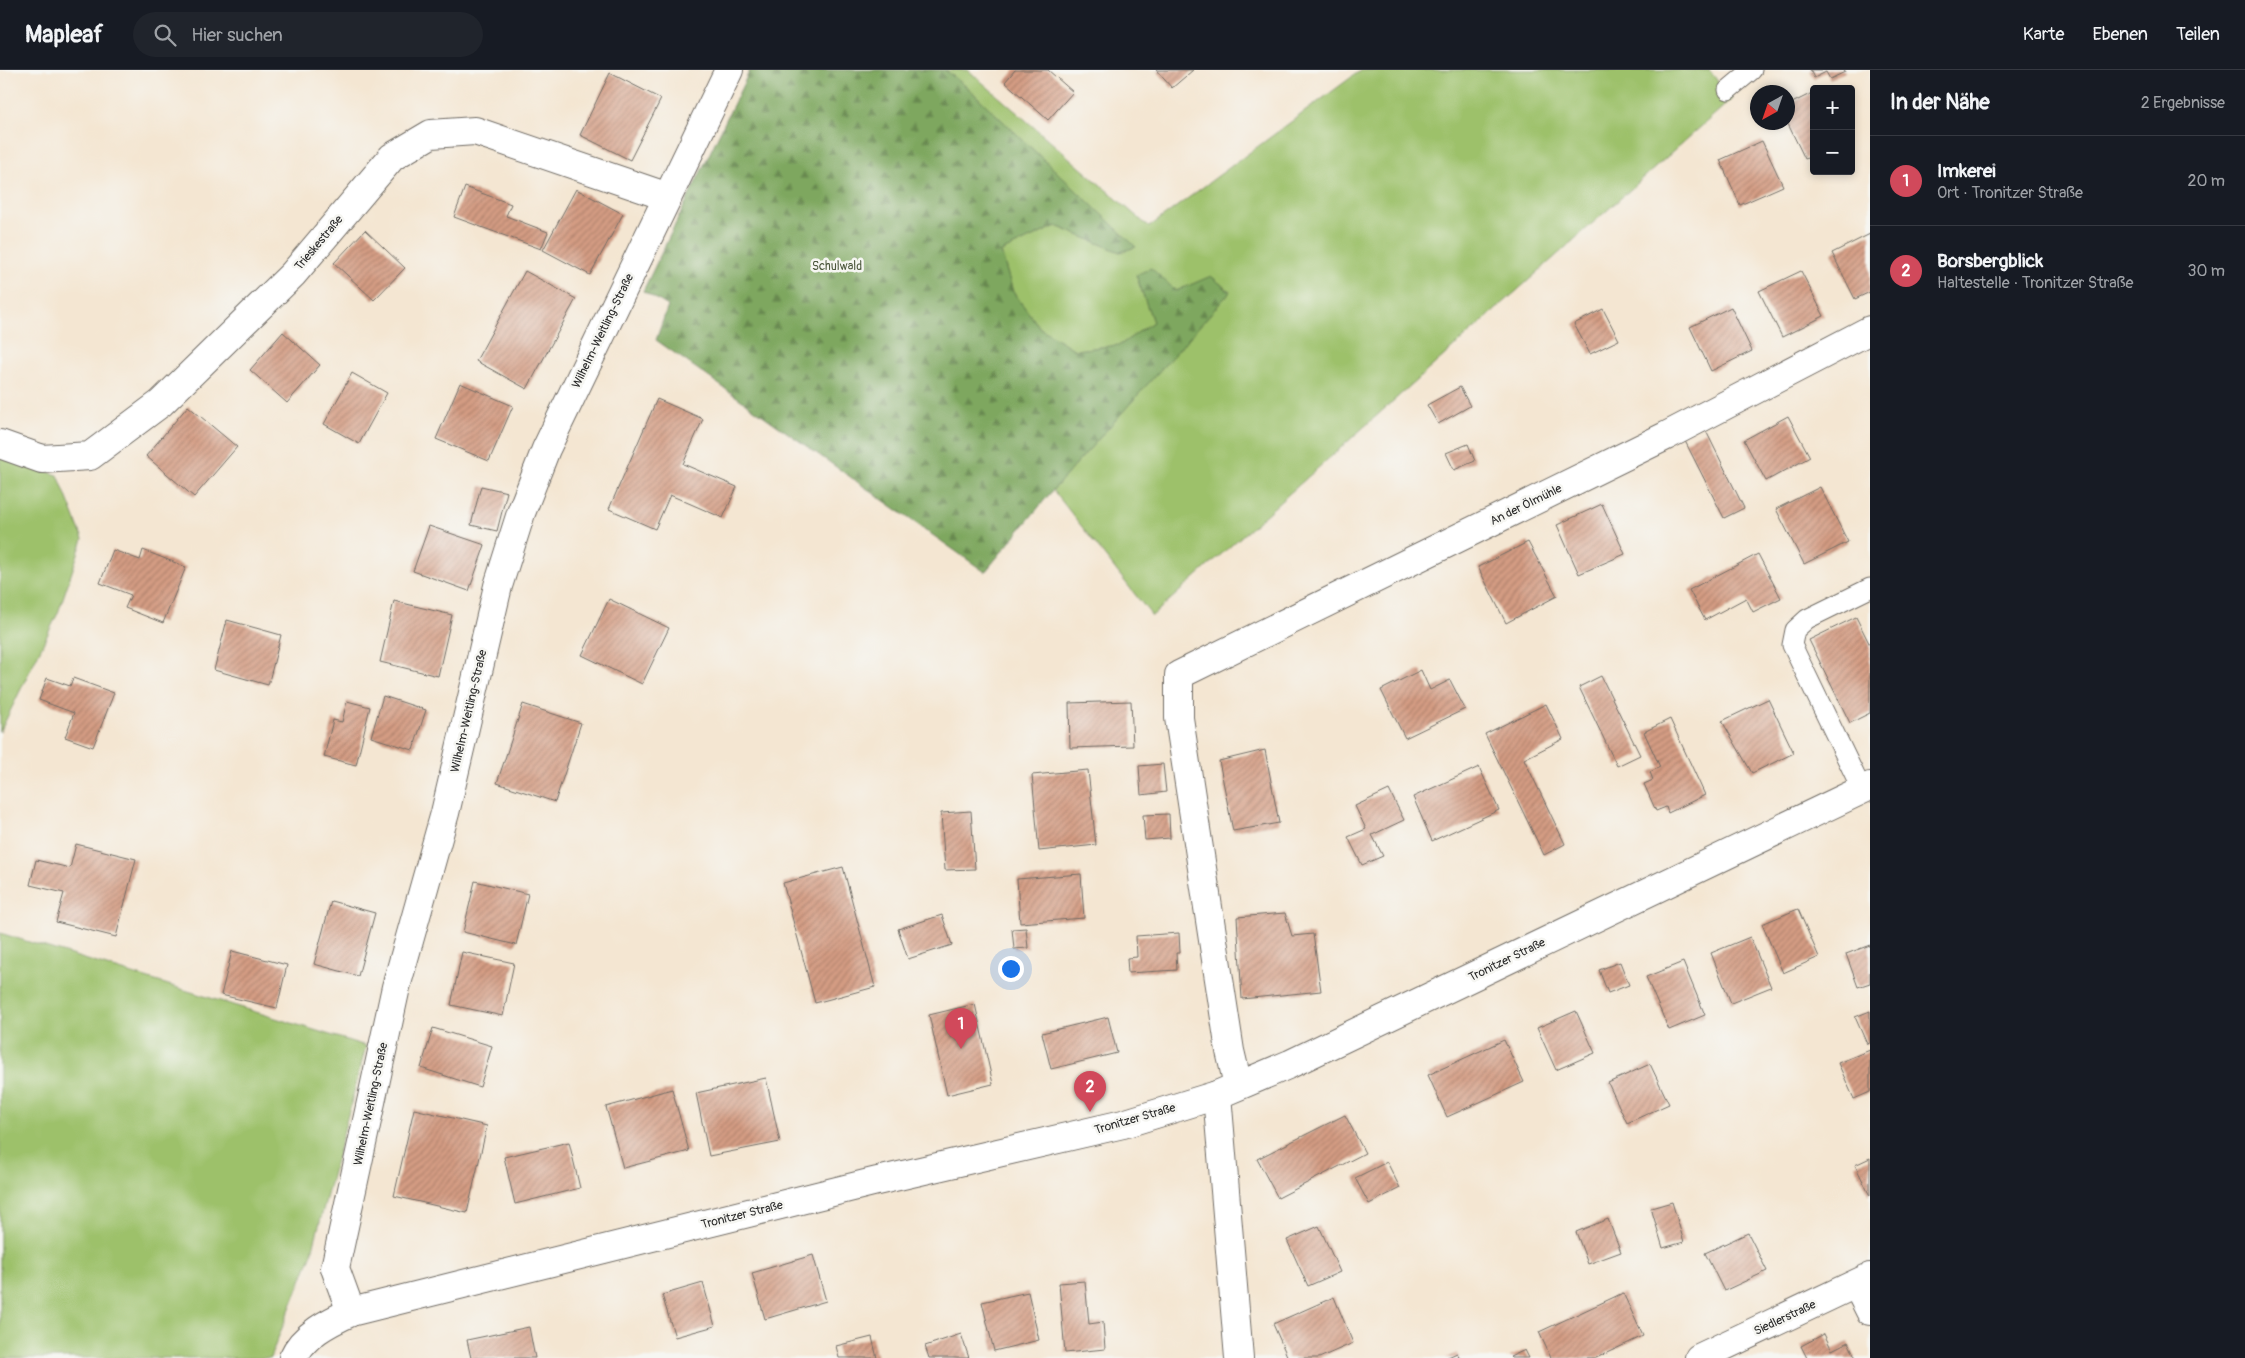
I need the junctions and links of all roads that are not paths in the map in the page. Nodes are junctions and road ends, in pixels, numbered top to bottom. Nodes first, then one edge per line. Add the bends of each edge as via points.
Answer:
1 (730, 70) edge
2 (1752, 70) edge
3 (1728, 90) dead end
4 (668, 197) junction
5 (1870, 330) edge
6 (0, 444) edge
7 (1870, 588) edge
8 (1866, 788) edge
9 (1228, 1090) junction
10 (1863, 1281) edge
11 (1870, 1311) edge
12 (351, 1312) junction
13 (293, 1358) edge
14 (1239, 1358) edge
15 (1699, 1358) edge

1 - 4 street, Wilhelm-Weitling-Straße
2 - 3 lane
4 - 6 street, Trieskestraße via 476,130 431,134 392,157 286,281 162,403 90,456 42,459
4 - 12 street, Wilhelm-Weitling-Straße via 546,449 520,513 498,586 445,813 396,987 336,1268
5 - 9 street, An der Ölmühle via 1666,436 1179,675 1181,728 1230,1051
7 - 8 lane via 1807,619 1795,630 1792,645
8 - 9 street, Tronitzer Straße
9 - 12 street, Tronitzer Straße via 1115,1126 874,1182
9 - 14 street
10 - 11 street
10 - 15 street, Siedlerstraße
12 - 13 street via 325,1324 297,1348

